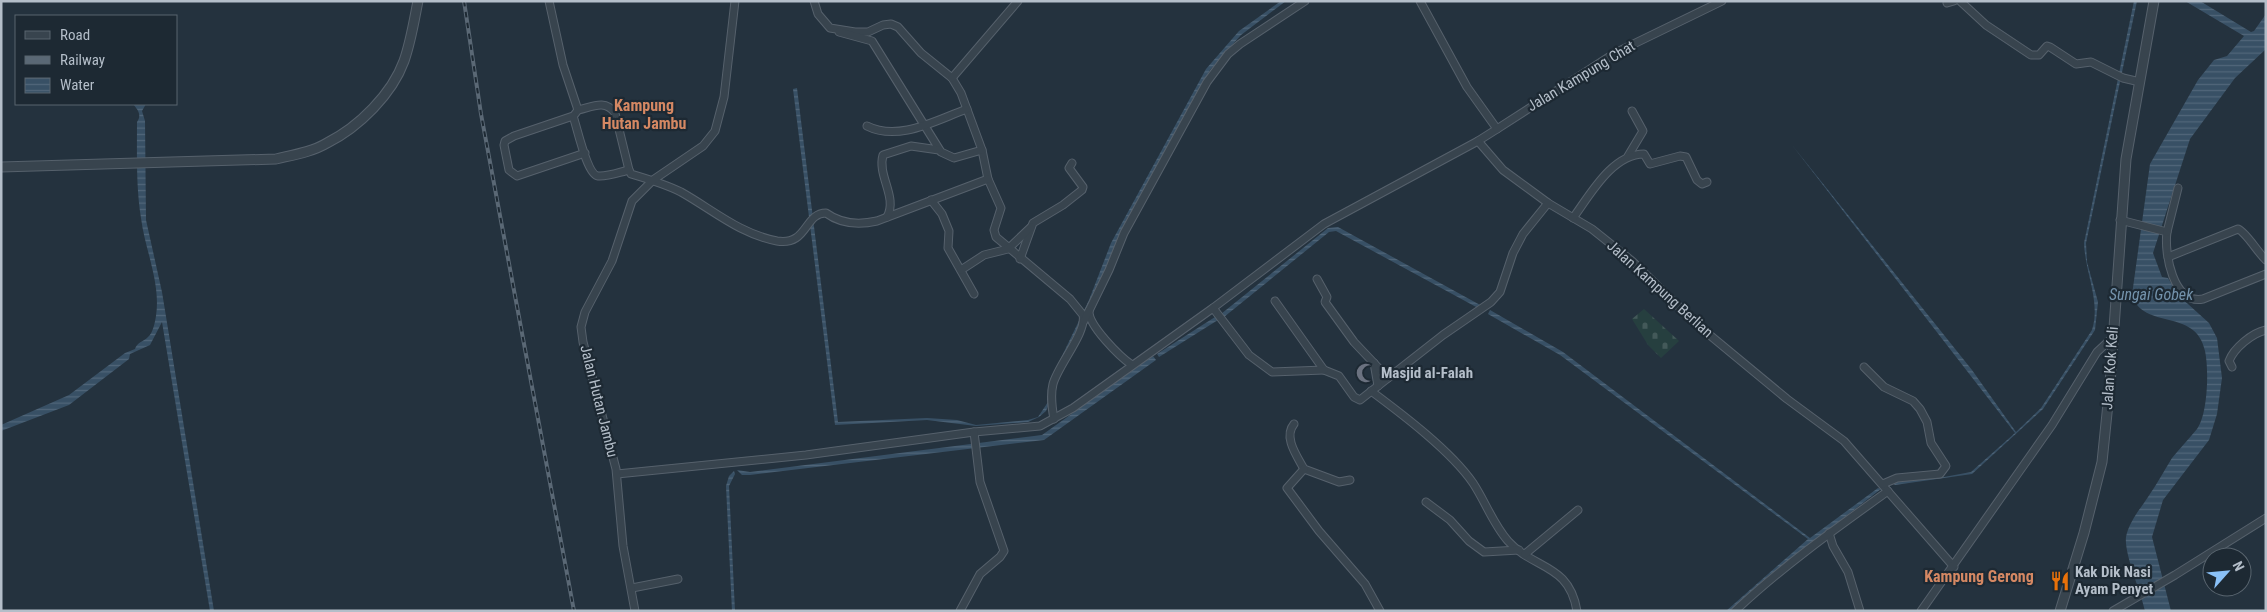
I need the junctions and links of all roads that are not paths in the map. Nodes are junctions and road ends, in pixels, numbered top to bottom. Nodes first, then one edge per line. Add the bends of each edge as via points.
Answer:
1 (418, 1) edge
2 (549, 1) edge
3 (735, 1) edge
4 (814, 1) edge
5 (1018, 1) edge
6 (1304, 1) edge
7 (1420, 1) edge
8 (1722, 1) edge
9 (1960, 1) edge
10 (2154, 1) edge
11 (830, 28) junction
12 (952, 78) junction
13 (2140, 82) junction
14 (967, 109) junction
15 (1632, 111) dead end
16 (575, 113) junction
17 (924, 125) junction
18 (867, 126) dead end
19 (1497, 128) junction
20 (1478, 140) junction
21 (939, 150) junction
22 (982, 150) junction
23 (585, 152) junction
24 (1628, 156) junction
25 (1072, 163) dead end
26 (1, 167) edge
27 (629, 170) junction
28 (988, 179) junction
29 (653, 180) junction
30 (1707, 182) dead end
31 (2178, 188) dead end
32 (931, 200) junction
33 (1548, 203) junction
34 (887, 217) junction
35 (1573, 218) junction
36 (2124, 221) junction
37 (1031, 228) junction
38 (2164, 232) junction
39 (1008, 249) junction
40 (2168, 257) junction
41 (1020, 259) junction
42 (2266, 260) edge
43 (961, 270) junction
44 (2266, 274) edge
45 (1317, 279) dead end
46 (974, 294) dead end
47 (1275, 300) dead end
48 (1213, 308) junction
49 (1084, 316) junction
50 (2266, 330) edge
51 (2112, 338) junction
52 (1374, 363) junction
53 (1132, 365) junction
54 (1864, 367) dead end
55 (2232, 367) dead end
56 (1324, 370) junction
57 (1388, 378) junction
58 (1378, 386) junction
59 (1371, 391) junction
60 (1054, 419) junction
61 (1294, 424) dead end
62 (974, 432) junction
63 (1304, 469) junction
64 (617, 474) junction
65 (1350, 480) dead end
66 (1883, 484) junction
67 (1888, 491) junction
68 (1426, 502) dead end
69 (1578, 510) dead end
70 (2266, 518) edge
71 (1829, 533) junction
72 (1522, 552) junction
73 (1954, 567) junction
74 (678, 579) dead end
75 (632, 588) junction
76 (2060, 610) edge
77 (635, 611) edge
78 (960, 611) edge
79 (1380, 611) edge
80 (1577, 611) edge
81 (1735, 611) edge
82 (1860, 611) edge
83 (1921, 611) edge
84 (2113, 611) edge

1 - 26 street via 411,40 395,80 370,111 326,144 276,158
2 - 16 street
3 - 29 street, Jalan Hutan Jambu via 724,97 716,131 703,146
4 - 11 street via 818,14
5 - 12 street
6 - 49 street via 1240,44 1206,82 1124,233
7 - 19 street via 1467,87
8 - 19 street, Jalan Kampung Chat via 1614,53
9 - 13 street via 1986,25 2031,55 2039,55 2047,46 2076,64 2091,62
10 - 13 street, Jalan Kok Keli
11 - 12 street via 864,32 891,24
11 - 17 street via 850,37 872,41
12 - 14 street
13 - 36 street, Jalan Kok Keli via 2126,160
14 - 17 street
14 - 22 street
15 - 24 street via 1643,131
16 - 23 street
16 - 23 street via 505,141 509,170 517,176
16 - 27 street via 605,104 610,106 615,113
17 - 18 street via 885,133
17 - 21 street
19 - 20 street
20 - 33 street, Jalan Kampung Berlian via 1503,170
20 - 48 street via 1324,224
21 - 22 street via 954,158
21 - 34 street via 911,146 883,154 882,168 890,202
22 - 28 street
23 - 27 street via 588,168 593,174 598,176
24 - 30 street via 1644,154 1650,164 1686,157 1697,180 1702,184
24 - 35 street via 1602,180
25 - 37 street via 1069,168 1082,190 1036,220
27 - 29 street via 631,174
28 - 32 street
28 - 39 street via 1001,208 995,233
29 - 34 street via 679,191 728,223 777,241 796,239 815,216 826,213 840,221 860,224
29 - 64 street, Jalan Hutan Jambu via 632,201 612,261 585,312 581,327
31 - 38 street
32 - 34 street
32 - 43 street via 945,220 949,231 946,246
33 - 35 street, Jalan Kampung Berlian
33 - 57 street via 1523,234 1500,292 1480,311 1442,335
35 - 66 street, Jalan Kampung Berlian via 1608,241 1700,327 1844,441
36 - 38 street
36 - 51 street, Jalan Kok Keli
37 - 39 street
37 - 41 street
38 - 40 street
39 - 41 street
39 - 43 street via 984,255
40 - 42 street via 2238,229
40 - 44 street via 2180,290 2193,300
41 - 49 street via 1043,275
43 - 46 street
45 - 52 street via 1327,297 1325,302
47 - 56 street
48 - 53 street
48 - 56 street via 1249,354 1272,372
49 - 53 street
49 - 60 street via 1054,381 1051,401
50 - 55 street via 2252,336 2234,352 2229,361
51 - 73 street via 2104,343 2086,368 2052,425
51 - 76 street, Jalan Kok Keli via 2110,384 2098,479
52 - 57 street
52 - 58 street
53 - 60 street
54 - 66 street via 1884,387 1913,401 1920,409 1927,422 1931,442 1946,466 1940,474 1897,478
56 - 59 street via 1339,376 1354,397 1360,400
57 - 58 street
58 - 59 street
59 - 72 street via 1402,414 1463,471 1502,533
60 - 62 street via 1033,428
61 - 63 street via 1289,436
62 - 64 street via 806,455
62 - 78 street via 980,482 1004,551 980,574
63 - 65 street via 1339,482
63 - 79 street via 1287,488 1365,584
64 - 75 street, Jalan Hutan Jambu via 623,546
66 - 67 street, Jalan Kampung Berlian
67 - 71 street
67 - 73 street, Jalan Kampung Berlian
68 - 72 street via 1484,552
69 - 72 street
70 - 84 street
71 - 81 street via 1763,584
71 - 82 street via 1846,568
72 - 80 street via 1564,579 1573,594
73 - 83 street
74 - 75 street
75 - 77 street, Jalan Hutan Jambu

